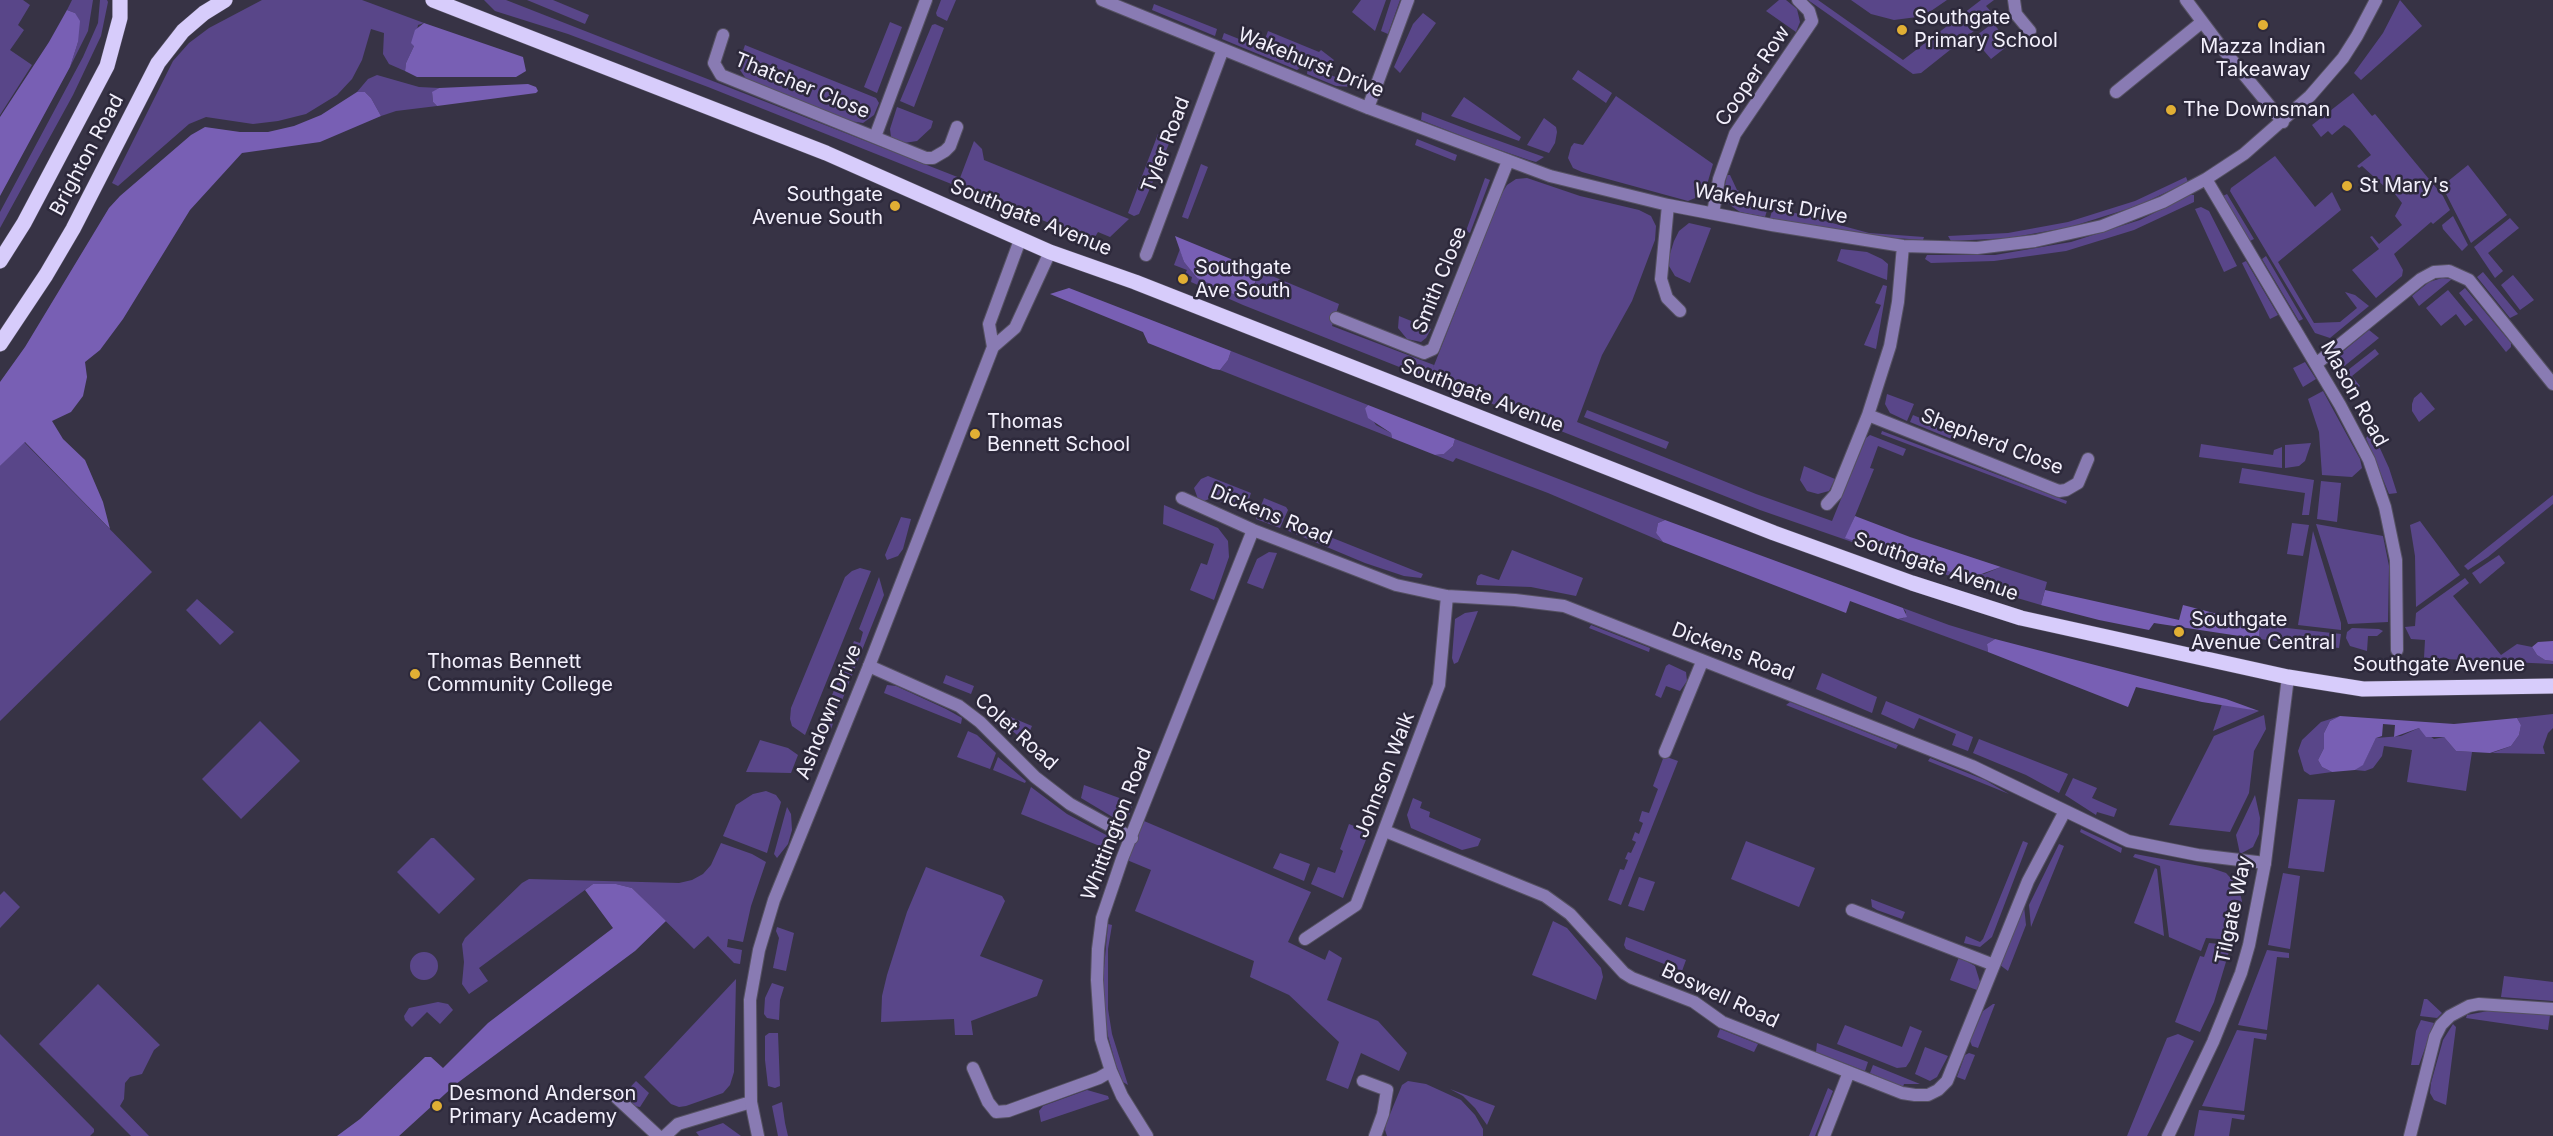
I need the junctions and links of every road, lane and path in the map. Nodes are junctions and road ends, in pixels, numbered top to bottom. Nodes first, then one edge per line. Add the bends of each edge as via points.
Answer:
1 (120, 0) edge
2 (225, 0) edge
3 (926, 0) edge
4 (1102, 0) edge
5 (1408, 0) edge
6 (1798, 0) edge
7 (2014, 0) edge
8 (2186, 0) edge
9 (2376, 0) edge
10 (443, 2) edge
11 (2202, 22) junction
12 (2030, 31) dead end
13 (723, 34) dead end
14 (1223, 49) junction
15 (2116, 92) dead end
16 (1368, 108) junction
17 (2283, 122) junction
18 (957, 127) dead end
19 (875, 137) junction
20 (1508, 161) junction
21 (2206, 179) junction
22 (1668, 205) junction
23 (1713, 213) junction
24 (1020, 240) junction
25 (1904, 246) junction
26 (1050, 252) junction
27 (1146, 255) dead end
28 (0, 261) edge
29 (1680, 311) dead end
30 (1336, 318) dead end
31 (0, 344) edge
32 (993, 347) junction
33 (2316, 364) junction
34 (2548, 367) edge
35 (2553, 384) edge
36 (1868, 415) junction
37 (2088, 459) dead end
38 (1182, 498) dead end
39 (1827, 504) dead end
40 (1253, 530) junction
41 (1447, 596) junction
42 (2397, 650) dead end
43 (1702, 662) junction
44 (869, 666) junction
45 (2288, 677) junction
46 (2553, 686) edge
47 (1665, 752) dead end
48 (2065, 812) junction
49 (1385, 831) junction
50 (1132, 838) junction
51 (2265, 863) junction
52 (1852, 910) dead end
53 (1305, 939) dead end
54 (1994, 965) junction
55 (2553, 1009) edge
56 (974, 1068) dead end
57 (1111, 1071) junction
58 (1849, 1072) junction
59 (1363, 1082) dead end
60 (617, 1098) dead end
61 (751, 1102) junction
62 (658, 1136) edge
63 (665, 1136) edge
64 (758, 1136) edge
65 (1147, 1136) edge
66 (1375, 1136) edge
67 (1824, 1136) edge
68 (2168, 1136) edge
69 (2410, 1136) edge

1 - 28 main road, Brighton Road via 120,18 107,66
2 - 31 main road, Brighton Road via 183,31 158,63 73,229
3 - 19 street, Thatcher Close
4 - 14 street, Wakehurst Drive
5 - 16 street
6 - 23 street, Cooper Row via 1809,11 1812,21 1735,134 1719,179
7 - 12 street via 2016,14
8 - 11 street
9 - 17 street, Wakehurst Drive via 2343,58
10 - 24 main road, Southgate Avenue via 826,153
11 - 15 street
11 - 17 street
13 - 19 street, Thatcher Close via 714,63 721,75
14 - 16 street, Wakehurst Drive
14 - 27 street, Tyler Road
16 - 20 street, Wakehurst Drive
17 - 21 street, Wakehurst Drive
18 - 19 street, Thatcher Close via 950,146 933,158
20 - 22 street, Wakehurst Drive via 1550,176
20 - 30 street, Smith Close via 1430,352
21 - 25 street, Wakehurst Drive via 2133,215 2071,235 1977,248
21 - 33 street, Mason Road
22 - 23 street, Wakehurst Drive
22 - 29 street via 1661,279 1667,298
23 - 25 street, Wakehurst Drive
24 - 26 main road, Southgate Avenue
24 - 32 street, Ashdown Drive via 989,324
25 - 36 street via 1892,335
26 - 32 street, Ashdown Drive via 1016,328
26 - 45 main road, Southgate Avenue via 1912,583 2021,618
32 - 44 street, Ashdown Drive
33 - 34 street via 2421,279 2434,272 2449,271 2469,280
33 - 42 street, Mason Road via 2356,433 2385,507 2396,560
34 - 35 street
36 - 37 street, Shepherd Close via 2059,491 2078,483
36 - 39 street via 1836,494
38 - 40 street, Dickens Road
40 - 41 street, Dickens Road via 1396,585
40 - 50 street, Whittington Road
41 - 43 street, Dickens Road via 1563,606
41 - 49 street, Johnson Walk via 1439,685
43 - 47 street
43 - 48 street, Dickens Road via 1972,766
44 - 50 street, Colet Road via 959,706 1070,804
44 - 61 street, Ashdown Drive via 795,843 759,950 750,1000
45 - 46 main road, Southgate Avenue via 2363,689
45 - 51 street, Tilgate Way
48 - 51 street, Dickens Road via 2128,841
48 - 54 street, Boswell Road via 2028,881
49 - 53 street, Johnson Walk via 1356,905
49 - 58 street, Boswell Road via 1545,896 1570,914 1632,978 1694,1002 1722,1022
50 - 57 street, Whittington Road via 1102,918 1098,949 1100,1030
51 - 68 street, Tilgate Way via 2241,973
52 - 54 street
54 - 58 street, Boswell Road via 1953,1069 1938,1090 1928,1095 1902,1093
55 - 69 street via 2479,1004 2450,1016 2435,1038
56 - 57 street via 996,1112
57 - 65 street, Whittington Road
58 - 67 street
59 - 66 street via 1387,1090
60 - 62 street
61 - 63 street via 678,1124
61 - 64 street, Ashdown Drive

